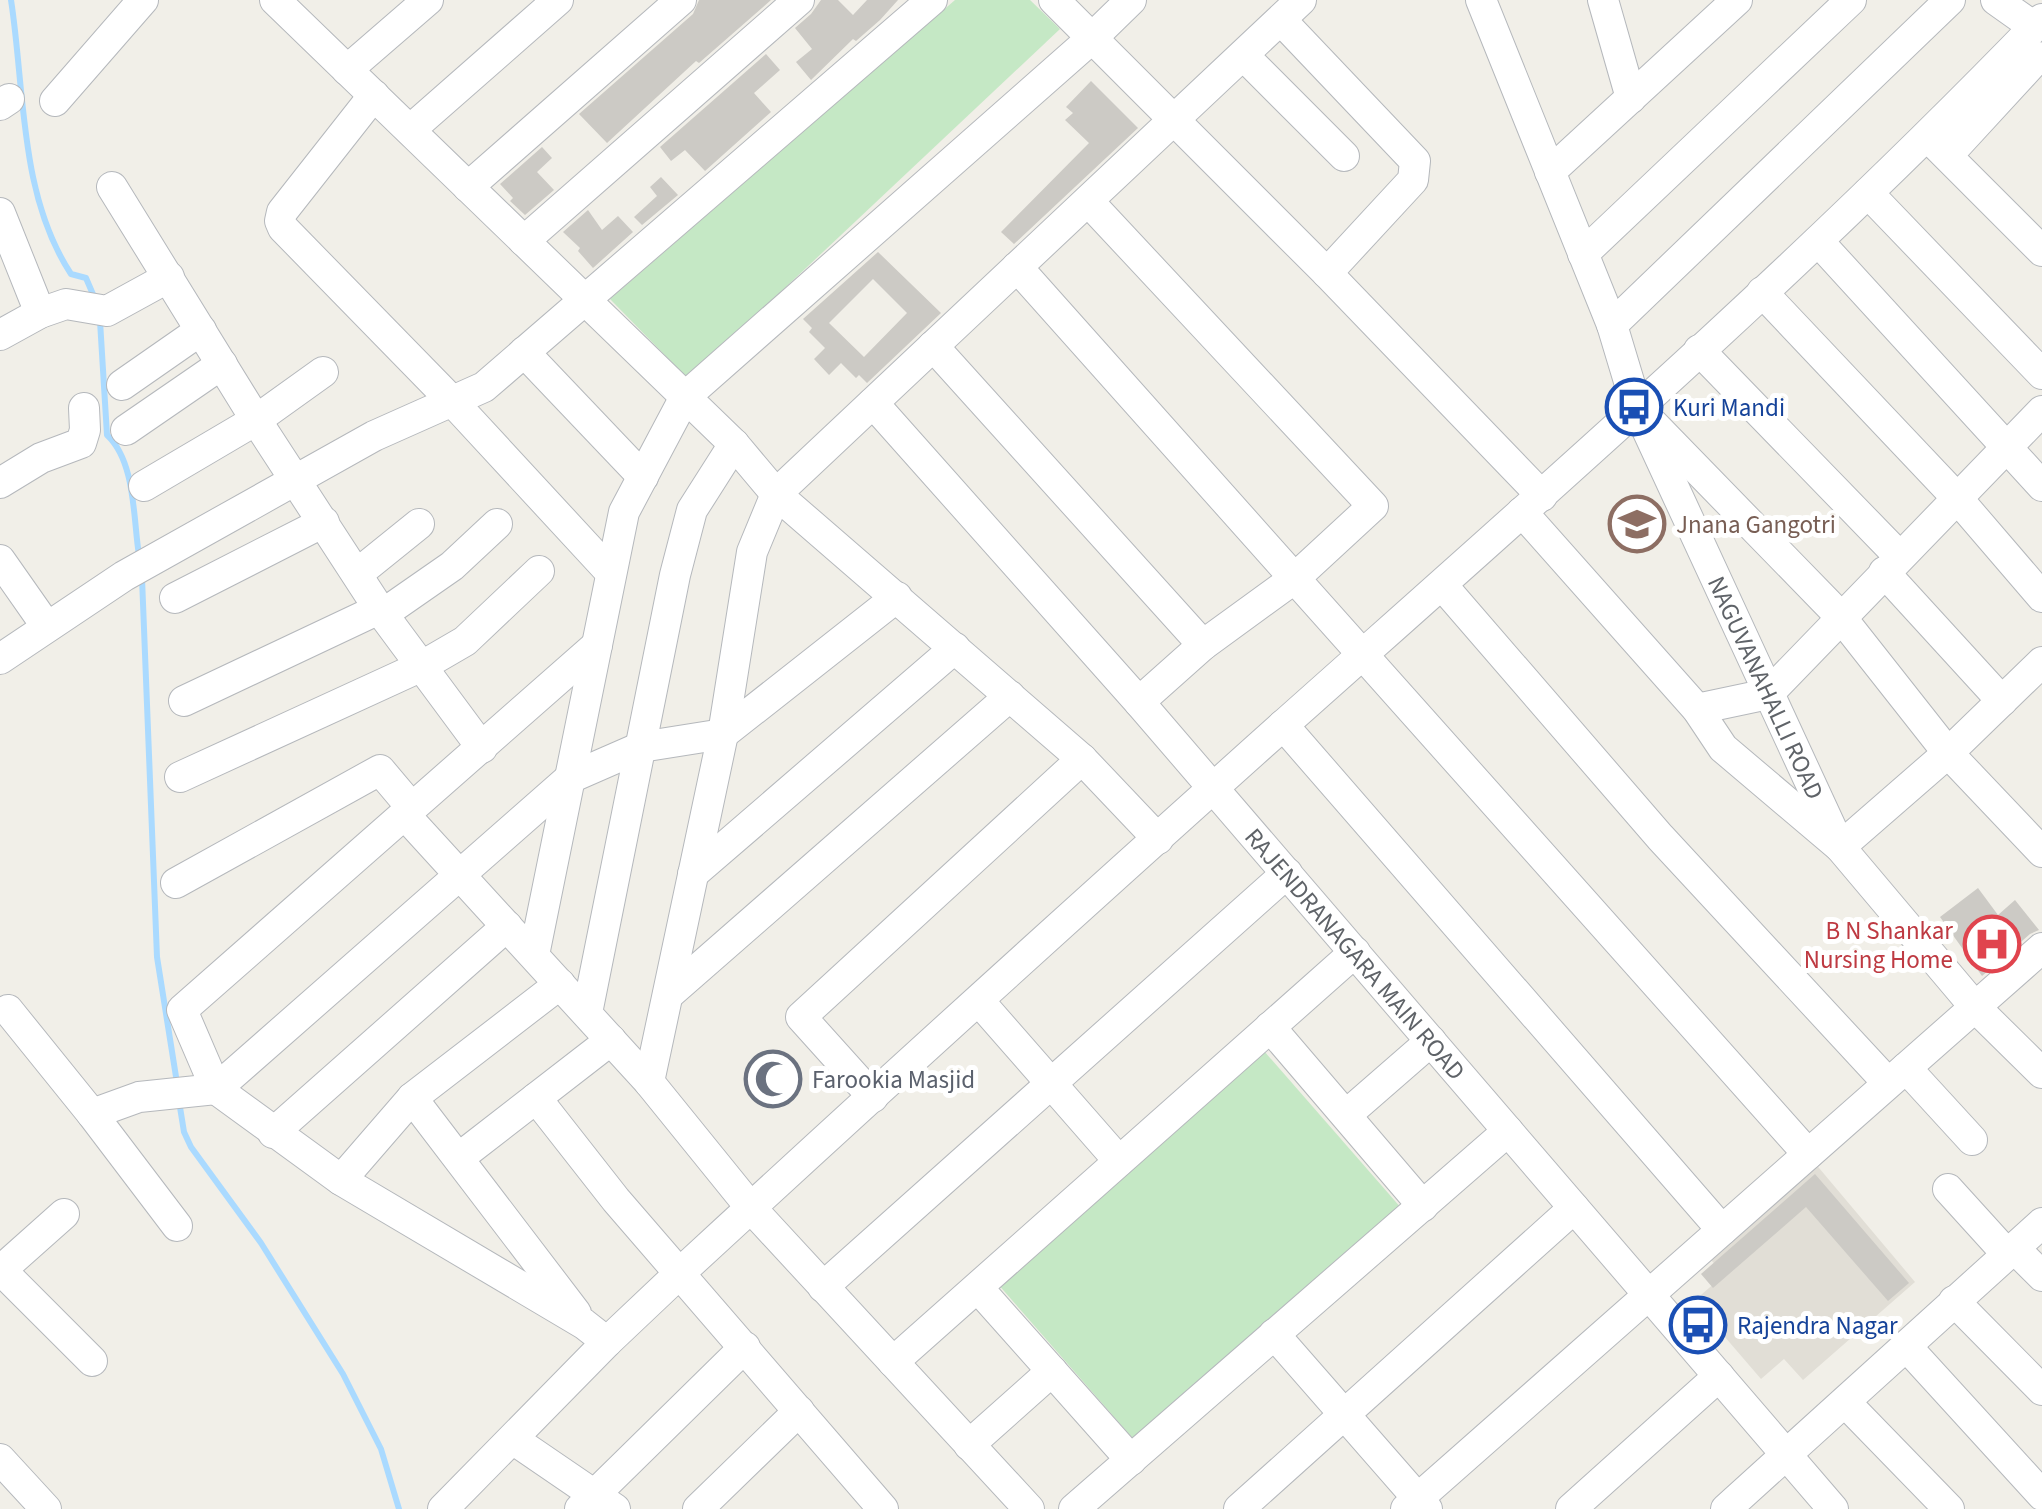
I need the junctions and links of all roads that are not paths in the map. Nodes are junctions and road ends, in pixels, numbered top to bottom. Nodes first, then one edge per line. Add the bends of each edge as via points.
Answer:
1 (143, 0) edge
2 (428, 0) edge
3 (558, 0) edge
4 (681, 0) edge
5 (799, 0) edge
6 (932, 0) edge
7 (1054, 0) edge
8 (1131, 0) edge
9 (1481, 0) edge
10 (1603, 0) edge
11 (1737, 0) edge
12 (1851, 0) edge
13 (1950, 0) edge
14 (1996, 0) edge
15 (286, 3) edge
16 (1291, 10) edge
17 (2038, 34) edge
18 (1090, 40) junction
19 (1244, 56) junction
20 (348, 70) junction
21 (374, 96) junction
22 (1631, 98) junction
23 (55, 102) dead end
24 (1176, 121) junction
25 (410, 130) junction
26 (1940, 136) junction
27 (1344, 156) dead end
28 (1550, 172) junction
29 (468, 186) junction
30 (112, 187) dead end
31 (1868, 194) junction
32 (1088, 201) junction
33 (0, 213) edge
34 (2042, 222) edge
35 (524, 241) junction
36 (1818, 241) junction
37 (2042, 252) edge
38 (1583, 254) junction
39 (1017, 267) junction
40 (1327, 273) junction
41 (169, 277) junction
42 (1762, 292) junction
43 (584, 299) junction
44 (53, 308) junction
45 (1612, 325) junction
46 (201, 330) junction
47 (0, 335) edge
48 (933, 346) junction
49 (1699, 350) junction
50 (524, 352) junction
51 (222, 364) junction
52 (323, 372) dead end
53 (2042, 374) edge
54 (122, 385) dead end
55 (684, 396) junction
56 (453, 402) junction
57 (873, 402) junction
58 (84, 408) dead end
59 (1637, 408) junction
60 (2042, 412) edge
61 (256, 420) junction
62 (126, 430) dead end
63 (734, 444) junction
64 (2006, 448) junction
65 (643, 476) junction
66 (297, 481) junction
67 (0, 483) edge
68 (144, 486) dead end
69 (2042, 486) edge
70 (776, 494) junction
71 (1957, 498) junction
72 (1532, 504) junction
73 (324, 522) junction
74 (419, 524) dead end
75 (497, 524) dead end
76 (0, 560) edge
77 (1892, 564) junction
78 (540, 571) dead end
79 (612, 573) junction
80 (357, 574) junction
81 (1294, 578) junction
82 (1442, 585) junction
83 (897, 597) junction
84 (2042, 597) edge
85 (176, 598) dead end
86 (381, 612) junction
87 (1840, 616) junction
88 (47, 627) junction
89 (597, 644) junction
90 (1203, 645) junction
91 (955, 648) junction
92 (1362, 656) junction
93 (0, 659) edge
94 (422, 666) junction
95 (2040, 668) edge
96 (1768, 694) junction
97 (1010, 696) junction
98 (184, 701) dead end
99 (2002, 701) junction
100 (1140, 702) junction
101 (1697, 709) junction
102 (1283, 725) junction
103 (723, 734) junction
104 (640, 747) junction
105 (482, 748) junction
106 (1948, 752) junction
107 (1082, 758) junction
108 (180, 777) dead end
109 (570, 778) junction
110 (1214, 788) junction
111 (408, 811) junction
112 (1158, 839) junction
113 (1840, 846) junction
114 (2042, 852) edge
115 (458, 872) junction
116 (1287, 873) junction
117 (693, 874) junction
118 (176, 882) dead end
119 (507, 926) junction
120 (2042, 948) edge
121 (1355, 952) junction
122 (534, 956) junction
123 (560, 984) junction
124 (668, 995) junction
125 (979, 1001) junction
126 (1975, 1007) junction
127 (8, 1010) dead end
128 (587, 1013) junction
129 (1270, 1027) junction
130 (611, 1040) junction
131 (1431, 1041) junction
132 (2042, 1073) edge
133 (1897, 1076) junction
134 (649, 1082) junction
135 (1051, 1083) junction
136 (202, 1091) junction
137 (873, 1097) junction
138 (412, 1098) junction
139 (536, 1098) junction
140 (92, 1114) junction
141 (1346, 1116) junction
142 (1508, 1131) junction
143 (273, 1133) junction
144 (1972, 1140) dead end
145 (1808, 1154) junction
146 (460, 1157) junction
147 (1119, 1161) junction
148 (341, 1180) junction
149 (1948, 1189) dead end
150 (1422, 1206) junction
151 (750, 1208) junction
152 (1574, 1208) junction
153 (64, 1214) dead end
154 (2042, 1223) edge
155 (177, 1226) dead end
156 (1722, 1230) junction
157 (2010, 1251) junction
158 (0, 1270) edge
159 (681, 1272) junction
160 (2042, 1276) edge
161 (823, 1287) junction
162 (978, 1288) junction
163 (1648, 1295) junction
164 (1954, 1301) junction
165 (595, 1333) junction
166 (1274, 1334) junction
167 (1906, 1346) junction
168 (745, 1348) junction
169 (92, 1361) dead end
170 (893, 1362) junction
171 (1052, 1370) junction
172 (1718, 1376) junction
173 (2042, 1390) edge
174 (1845, 1402) junction
175 (799, 1411) junction
176 (1344, 1414) junction
177 (514, 1440) junction
178 (969, 1444) junction
179 (1786, 1454) junction
180 (0, 1459) edge
181 (1131, 1460) junction
182 (2042, 1495) edge
183 (596, 1504) edge
184 (1417, 1505) edge
185 (1021, 1506) edge
186 (46, 1509) edge
187 (443, 1509) edge
188 (698, 1509) edge
189 (882, 1509) edge
190 (1074, 1509) edge
191 (1239, 1509) edge
192 (1571, 1509) edge
193 (1726, 1509) edge
194 (1833, 1509) edge
195 (1949, 1509) edge

1 - 23 street
2 - 20 street
3 - 25 street
4 - 29 street
5 - 35 street
6 - 43 street
7 - 18 street
8 - 18 street
9 - 28 street, NAGUVANAHALLI ROAD
10 - 22 street
11 - 22 street
12 - 38 street
13 - 45 street
14 - 17 street
15 - 20 street
16 - 19 street
16 - 40 street via 1415,162 1412,180
17 - 26 street
18 - 24 street
18 - 55 street
19 - 24 street
19 - 27 street
20 - 21 street
21 - 25 street
21 - 56 street via 280,221
22 - 28 street
24 - 32 street
24 - 40 street
25 - 29 street
26 - 31 street
26 - 34 street
26 - 37 street
28 - 38 street, NAGUVANAHALLI ROAD
29 - 35 street
30 - 41 street
31 - 36 street
31 - 53 street
32 - 39 street
32 - 81 street via 1373,506
33 - 44 street
35 - 43 street
36 - 42 street
36 - 64 street
38 - 45 street, NAGUVANAHALLI ROAD
39 - 48 street
39 - 81 street
40 - 72 street
41 - 44 street via 107,311
41 - 46 street
42 - 49 street
42 - 71 street
43 - 50 street
43 - 55 street
44 - 47 street
45 - 59 street, NAGUVANAHALLI ROAD
46 - 51 street
46 - 54 street
48 - 57 street
48 - 90 street
49 - 59 street
49 - 77 street
50 - 56 street via 484,387
50 - 65 street
51 - 61 street
51 - 62 street
52 - 61 street
55 - 63 street
55 - 65 street
56 - 66 street via 374,436
56 - 79 street
57 - 70 street
57 - 100 street, RAJENDRANAGARA MAIN ROAD
58 - 67 street via 81,443
59 - 72 street
59 - 87 street
59 - 96 street, NAGUVANAHALLI ROAD
60 - 64 street
61 - 66 street
61 - 68 street
63 - 70 street
63 - 104 street via 692,510
64 - 69 street
64 - 71 street
65 - 79 street via 624,512
66 - 73 street
66 - 88 street via 124,576
70 - 83 street
70 - 103 street via 752,552
71 - 77 street
71 - 84 street
72 - 82 street
72 - 101 street
73 - 80 street
73 - 85 street
74 - 80 street
75 - 86 street via 452,566
76 - 88 street
77 - 87 street
77 - 99 street
78 - 94 street via 465,641
79 - 89 street
80 - 86 street
81 - 90 street
81 - 92 street
82 - 92 street
82 - 133 street via 1660,837
83 - 91 street
83 - 103 street
86 - 94 street
86 - 98 street
87 - 96 street
87 - 106 street
88 - 93 street
89 - 105 street
89 - 109 street
90 - 100 street
91 - 97 street
91 - 117 street
92 - 102 street
92 - 145 street
94 - 105 street
94 - 108 street
95 - 99 street
96 - 101 street
96 - 113 street, NAGUVANAHALLI ROAD
97 - 107 street
97 - 124 street
99 - 106 street
100 - 110 street, RAJENDRANAGARA MAIN ROAD
101 - 113 street via 1723,748
102 - 110 street
102 - 156 street
103 - 104 street
103 - 117 street
104 - 109 street
104 - 128 street
105 - 111 street
106 - 113 street
106 - 114 street
107 - 112 street
107 - 137 street via 800,1017
109 - 115 street
109 - 122 street
110 - 112 street
110 - 116 street, RAJENDRANAGARA MAIN ROAD
111 - 115 street
111 - 118 street via 380,770
111 - 136 street via 182,1010
112 - 125 street
113 - 126 street, NAGUVANAHALLI ROAD
115 - 119 street
115 - 136 street
116 - 121 street, RAJENDRANAGARA MAIN ROAD
116 - 135 street
117 - 124 street
119 - 122 street
119 - 143 street
120 - 126 street
121 - 129 street
121 - 131 street, RAJENDRANAGARA MAIN ROAD
122 - 123 street
123 - 128 street
123 - 138 street
124 - 134 street
125 - 135 street
125 - 137 street
126 - 132 street, NAGUVANAHALLI ROAD
126 - 133 street
127 - 140 street
128 - 130 street
129 - 141 street
129 - 147 street
130 - 134 street
130 - 139 street
131 - 141 street
131 - 142 street, RAJENDRANAGARA MAIN ROAD
133 - 144 street
133 - 145 street
134 - 151 street
135 - 147 street
135 - 161 street
136 - 140 street via 139,1097
136 - 143 street
137 - 151 street
138 - 146 street
138 - 148 street
139 - 146 street
139 - 159 street
140 - 155 street
141 - 150 street
142 - 150 street
142 - 152 street, RAJENDRANAGARA MAIN ROAD
143 - 148 street
145 - 156 street
146 - 165 street
147 - 162 street
148 - 165 street
149 - 157 street
150 - 166 street
151 - 159 street
151 - 161 street
152 - 163 street, RAJENDRANAGARA MAIN ROAD
152 - 176 street
153 - 158 street
154 - 157 street
156 - 163 street
157 - 160 street
157 - 164 street
158 - 169 street
159 - 165 street
159 - 168 street
161 - 170 street
162 - 170 street
162 - 171 street
163 - 172 street, RAJENDRANAGARA MAIN ROAD
163 - 184 street
164 - 167 street
164 - 173 street
165 - 177 street
166 - 176 street
166 - 181 street
167 - 174 street
167 - 182 street
168 - 175 street
168 - 183 street
170 - 178 street
171 - 178 street
171 - 181 street
172 - 179 street, RAJENDRANAGARA MAIN ROAD
172 - 192 street
174 - 179 street
174 - 195 street
175 - 188 street
175 - 189 street
176 - 184 street
176 - 191 street
177 - 183 street
177 - 187 street
178 - 185 street
179 - 193 street
179 - 194 street, RAJENDRANAGARA MAIN ROAD
180 - 186 street
181 - 190 street

